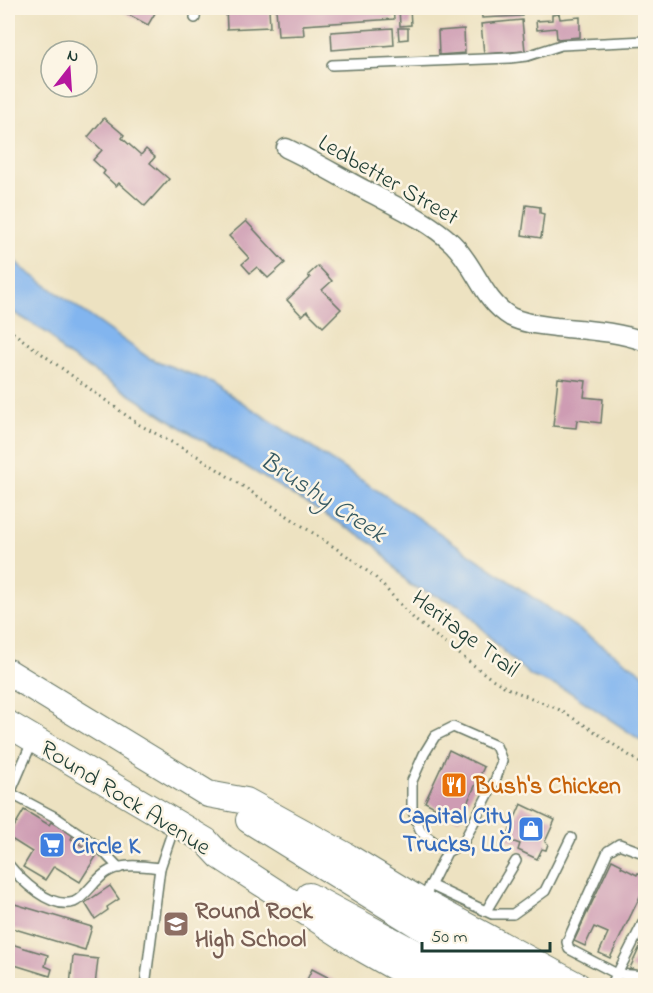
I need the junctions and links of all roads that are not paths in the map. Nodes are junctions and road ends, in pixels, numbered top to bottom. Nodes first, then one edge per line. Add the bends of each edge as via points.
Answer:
1 (196, 8) edge
2 (195, 18) dead end
3 (645, 41) edge
4 (332, 65) dead end
5 (286, 148) dead end
6 (645, 342) edge
7 (8, 672) edge
8 (8, 724) edge
9 (33, 739) junction
10 (9, 792) edge
11 (208, 794) junction
12 (175, 824) junction
13 (8, 825) edge
14 (571, 838) dead end
15 (206, 841) junction
16 (447, 852) junction
17 (645, 854) edge
18 (516, 861) dead end
19 (8, 864) edge
20 (119, 868) junction
21 (160, 868) junction
22 (426, 893) junction
23 (486, 911) junction
24 (645, 917) edge
25 (617, 974) junction
26 (645, 976) edge
27 (145, 986) edge
28 (428, 986) edge
29 (476, 986) edge
30 (527, 986) edge
31 (578, 986) edge
32 (611, 986) edge

1 - 2 lane
3 - 4 lane via 561,45 510,58
5 - 6 street, Ledbetter Street via 438,232 465,257 488,297 515,319 620,334
7 - 11 main road, Round Rock Avenue
8 - 9 main road, Round Rock Avenue
9 - 10 lane
9 - 12 main road, Round Rock Avenue
10 - 13 lane
10 - 20 lane via 100,848
11 - 22 main road, Round Rock Avenue via 246,801 348,857
11 - 30 main road via 467,955
12 - 15 main road, Round Rock Avenue
12 - 21 lane
14 - 23 lane via 545,891 513,914
15 - 28 main road, Round Rock Avenue via 220,856 363,950
15 - 29 main road
16 - 16 lane via 463,843 502,761 496,746 453,727 435,736 412,781 412,809 420,832
16 - 22 lane
17 - 25 lane via 619,844 608,851 567,942 569,949
18 - 23 lane
19 - 20 lane via 40,894 62,903 75,902 108,871
20 - 21 lane
21 - 27 lane
22 - 23 lane
22 - 31 main road, Round Rock Avenue
24 - 25 lane
25 - 26 lane
25 - 32 lane

